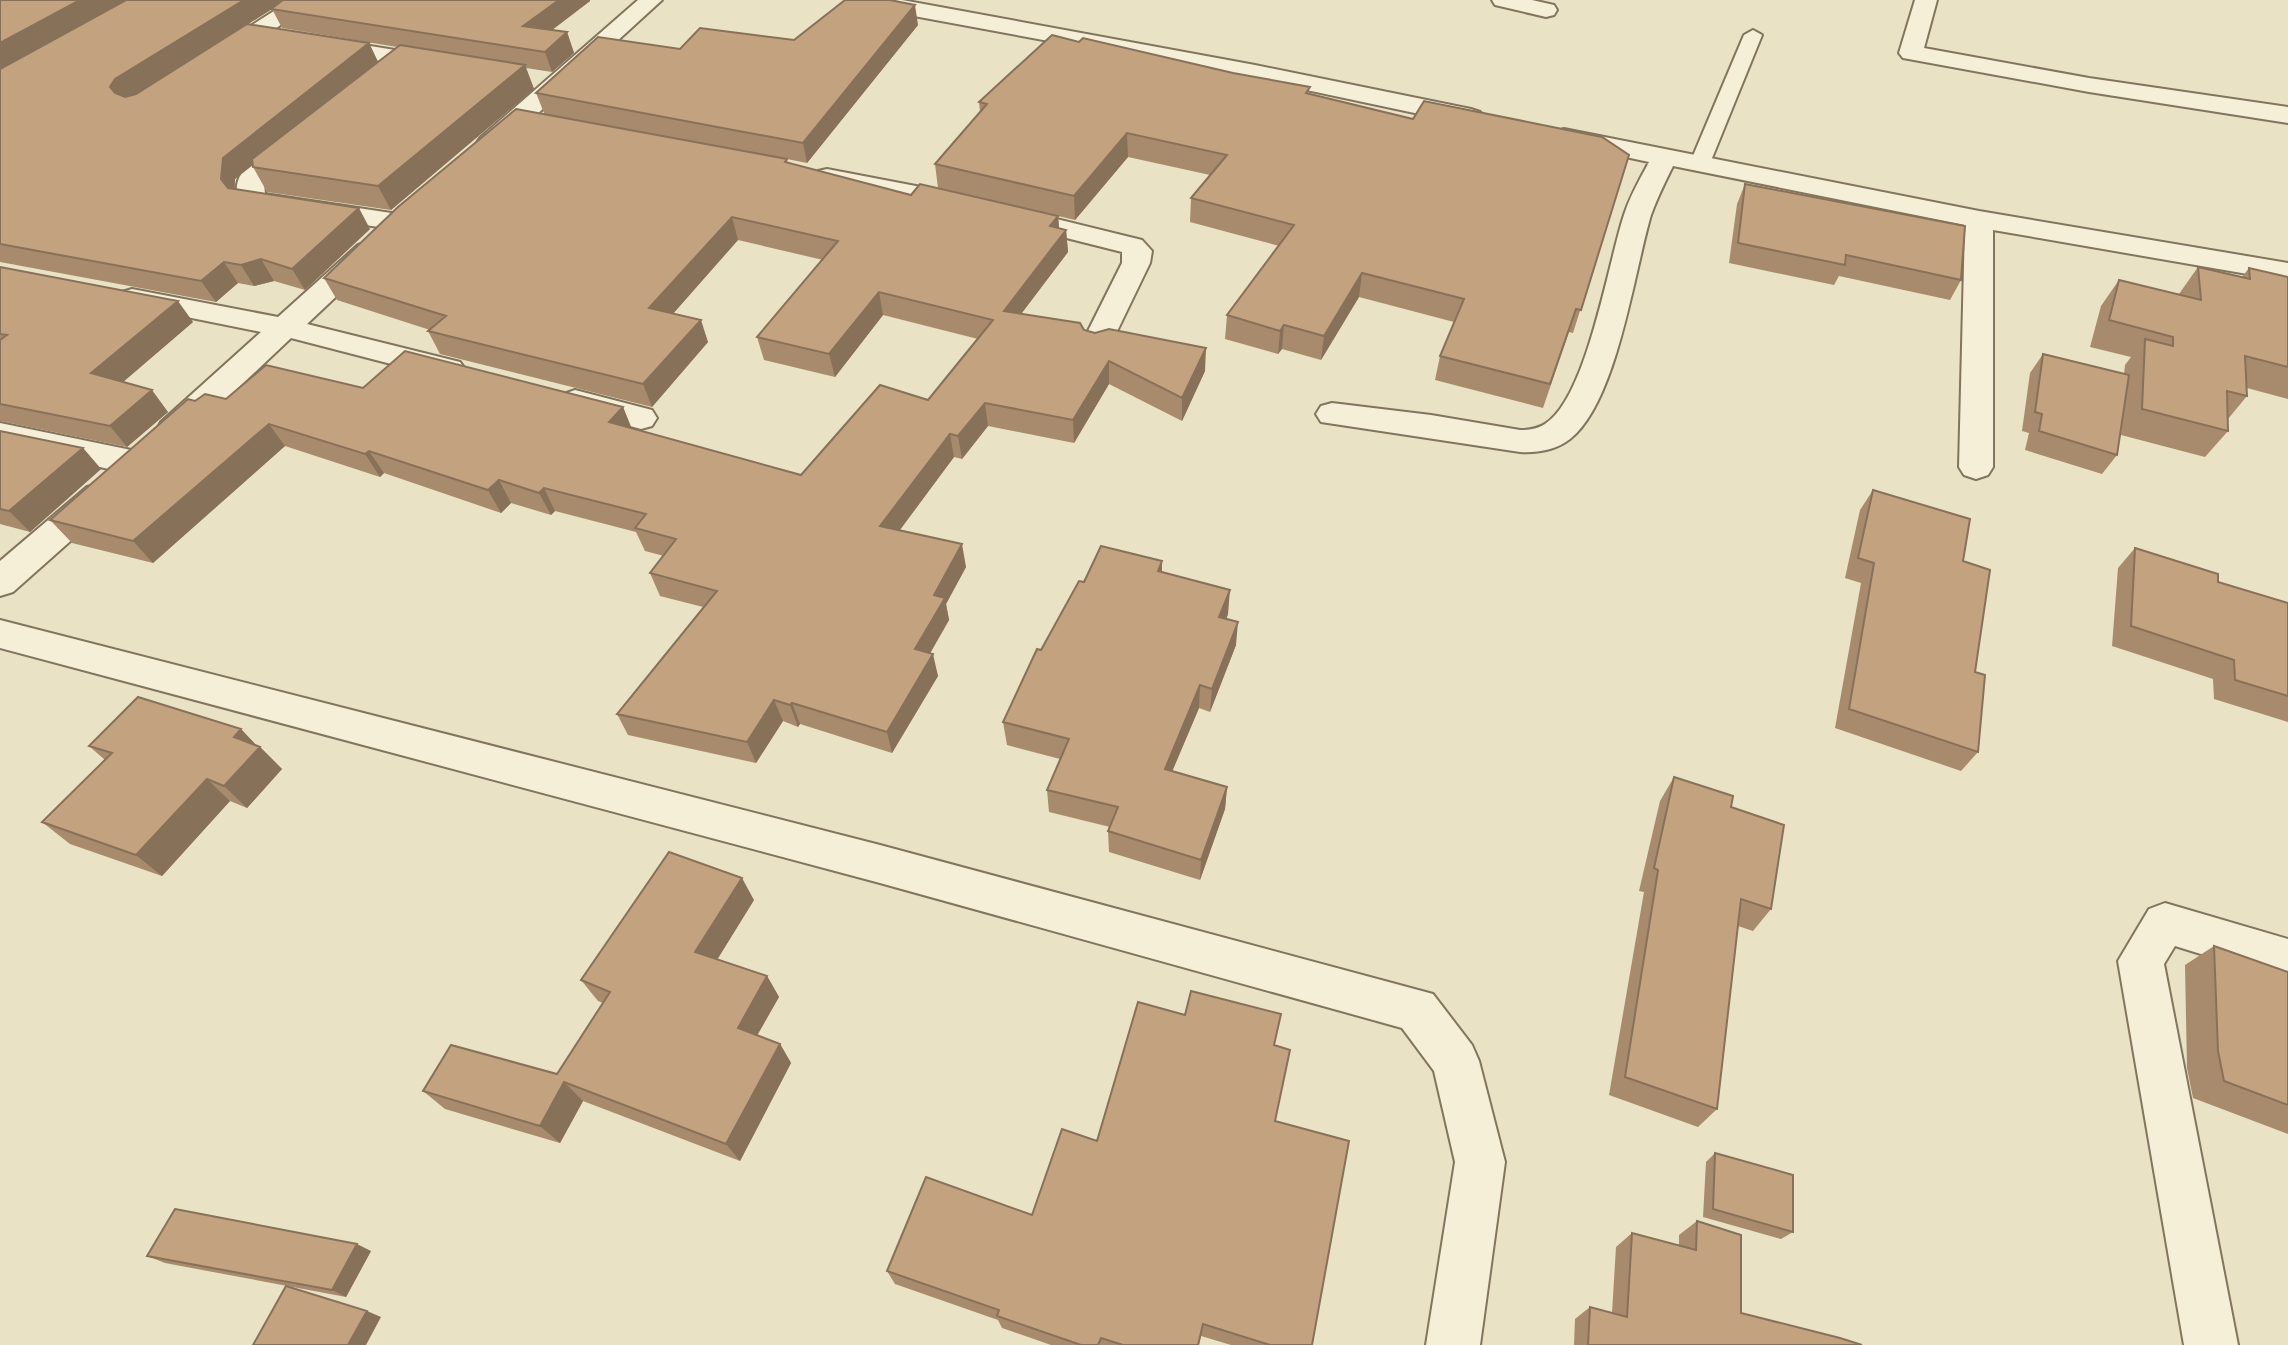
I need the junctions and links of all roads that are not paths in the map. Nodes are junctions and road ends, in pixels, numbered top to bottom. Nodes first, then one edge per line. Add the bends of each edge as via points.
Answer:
1 (306, 0) edge
2 (651, 0) edge
3 (864, 0) edge
4 (1503, 0) edge
5 (1926, 0) edge
6 (1546, 10) dead end
7 (255, 34) junction
8 (1753, 35) dead end
9 (404, 59) junction
10 (209, 63) edge
11 (456, 67) edge
12 (383, 76) edge
13 (2288, 115) edge
14 (1500, 124) edge
15 (317, 127) edge
16 (1540, 132) edge
17 (1665, 156) junction
18 (468, 162) edge
19 (1700, 163) junction
20 (800, 172) edge
21 (1979, 219) junction
22 (2288, 272) edge
23 (109, 294) edge
24 (287, 328) junction
25 (1097, 343) edge
26 (471, 374) edge
27 (549, 395) edge
28 (1332, 414) dead end
29 (641, 418) dead end
30 (0, 434) edge
31 (136, 463) junction
32 (1976, 467) dead end
33 (0, 582) edge
34 (0, 634) edge
35 (2288, 960) edge
36 (1452, 1345) edge
37 (2211, 1345) edge

1 - 7 street
2 - 18 street via 545,81 532,122
3 - 14 street via 1255,72
4 - 6 street
5 - 13 street via 1912,53
7 - 9 street
7 - 10 street
8 - 19 lane
9 - 11 street
9 - 12 street
15 - 24 street via 251,179 251,200 408,214
16 - 17 street
17 - 19 street
17 - 28 street via 1638,213 1593,379 1568,422 1548,439 1512,440
19 - 21 street
20 - 25 street via 947,200 1132,246 1138,251 1136,263
21 - 22 street
21 - 32 street
23 - 24 street
24 - 26 street
24 - 31 street
27 - 29 street
30 - 31 street
31 - 33 street
34 - 36 street via 1417,1010 1455,1061 1480,1162
35 - 37 street via 2165,923 2141,961

